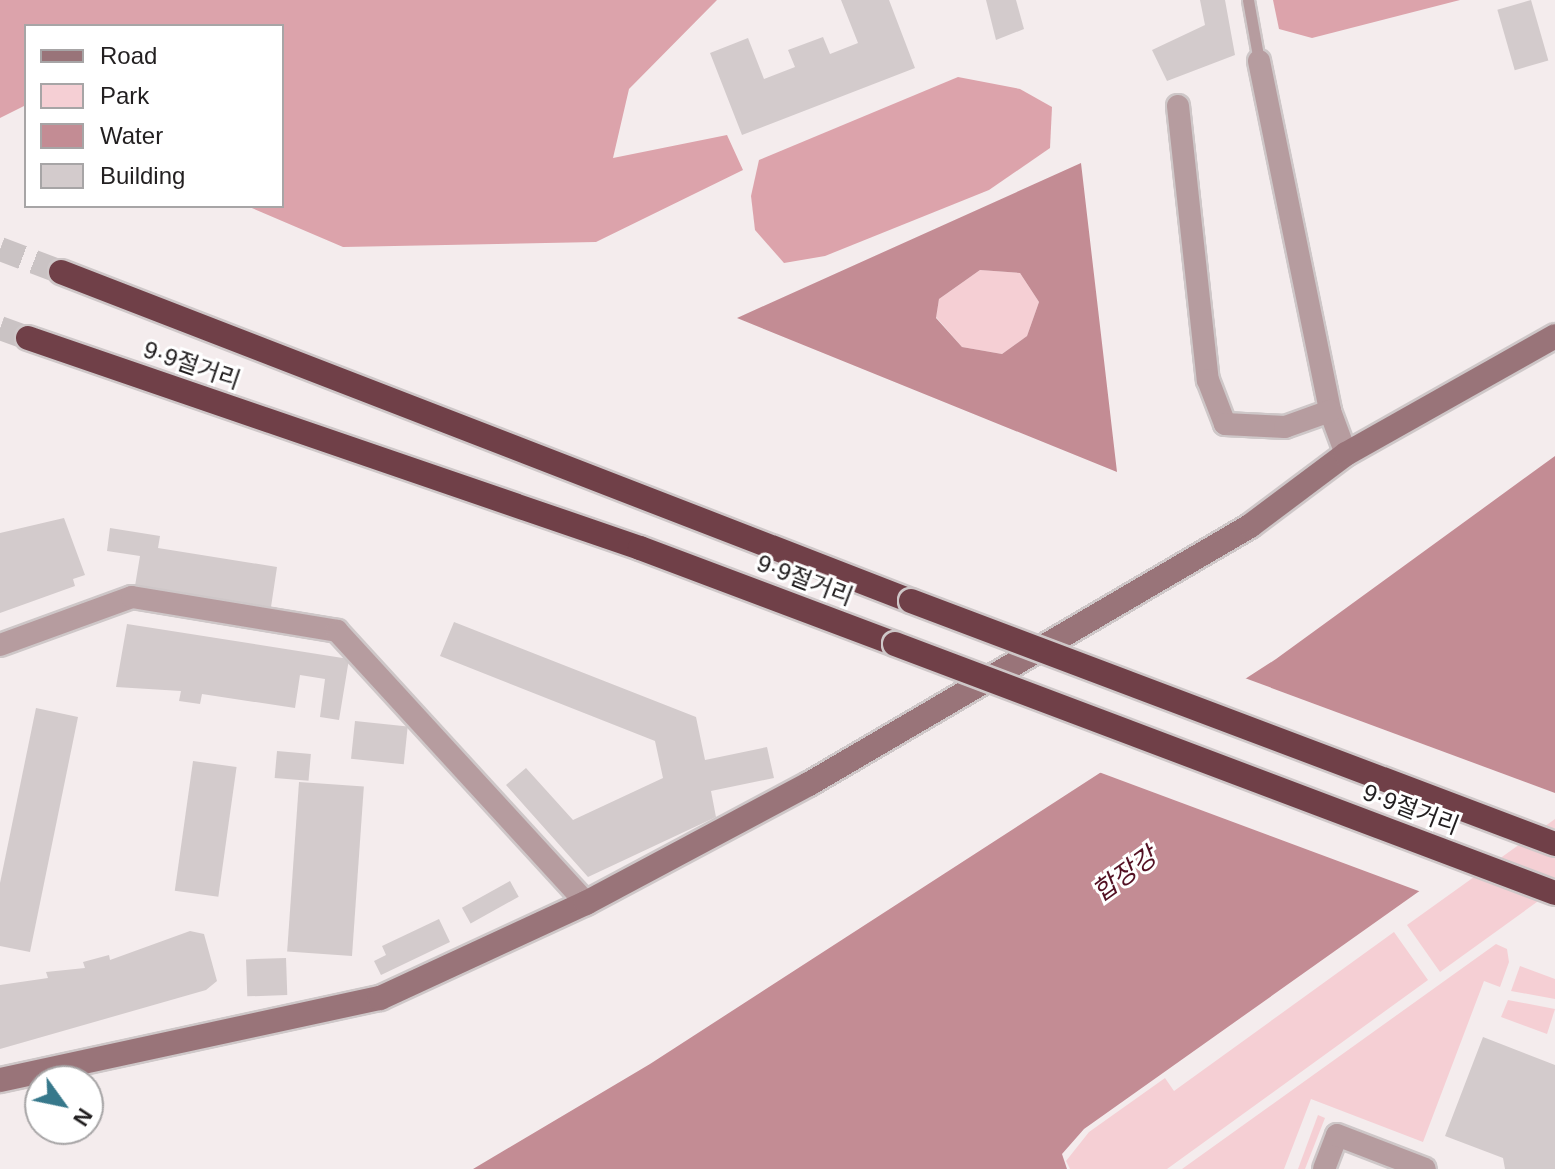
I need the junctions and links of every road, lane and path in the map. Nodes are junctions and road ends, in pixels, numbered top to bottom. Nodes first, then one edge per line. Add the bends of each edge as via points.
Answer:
1 (1248, 0) edge
2 (1259, 61) joint
3 (1178, 106) dead end
4 (61, 272) tunnel mouth
5 (1555, 336) edge
6 (28, 338) tunnel mouth
7 (1330, 411) junction
8 (1346, 454) junction
9 (0, 645) edge
10 (1555, 844) edge
11 (1555, 893) edge
12 (586, 903) junction
13 (0, 1080) edge
14 (1324, 1169) edge
15 (1425, 1169) edge

1 - 2 lane
2 - 7 street
3 - 7 street via 1208,380 1225,424 1285,427
4 - 10 highway, 9·9절거리, bridge
5 - 8 street
6 - 11 highway, 9·9절거리, bridge via 640,548
7 - 8 street
8 - 12 street via 1250,526 809,784
9 - 12 street via 132,597 337,631
12 - 13 street via 380,998
14 - 15 street via 1337,1135

